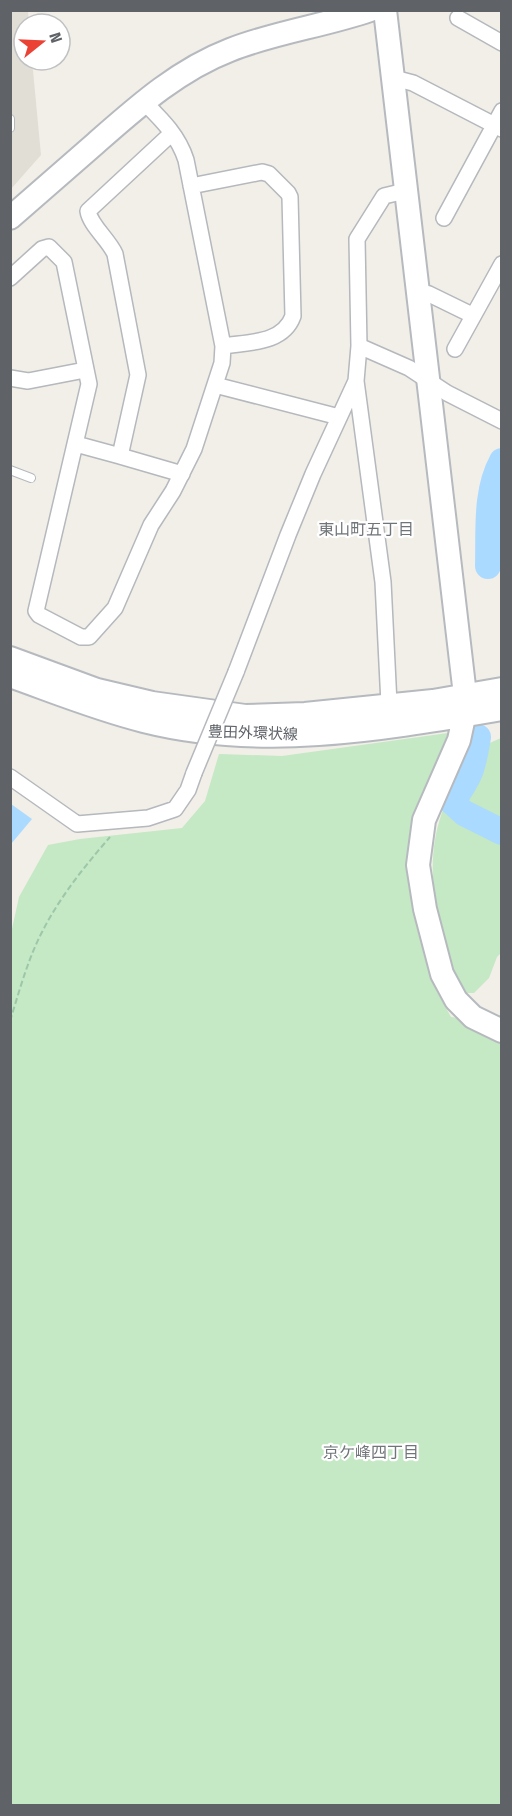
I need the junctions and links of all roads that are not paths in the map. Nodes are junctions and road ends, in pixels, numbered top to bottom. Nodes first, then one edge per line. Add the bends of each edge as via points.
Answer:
1 (370, 10) edge
2 (385, 10) edge
3 (458, 18) dead end
4 (501, 43) edge
5 (394, 78) junction
6 (143, 101) junction
7 (10, 119) edge
8 (499, 121) edge
9 (10, 128) edge
10 (172, 133) junction
11 (191, 186) junction
12 (405, 191) junction
13 (10, 218) edge
14 (444, 218) dead end
15 (501, 264) edge
16 (10, 278) edge
17 (418, 291) junction
18 (472, 315) junction
19 (223, 346) junction
20 (359, 346) junction
21 (455, 349) dead end
22 (86, 370) junction
23 (10, 378) edge
24 (356, 381) junction
25 (428, 381) junction
26 (215, 385) junction
27 (339, 417) junction
28 (500, 419) edge
29 (76, 444) junction
30 (120, 456) junction
31 (10, 470) edge
32 (182, 474) junction
33 (31, 478) dead end
34 (10, 658) edge
35 (10, 676) edge
36 (501, 689) edge
37 (389, 704) junction
38 (464, 706) junction
39 (501, 709) edge
40 (10, 777) edge
41 (501, 1031) edge

1 - 6 street via 229,50
2 - 5 street
3 - 4 street
5 - 8 street
5 - 12 street
6 - 10 street
6 - 13 street
7 - 9 lane
8 - 14 street
10 - 11 street via 181,145
10 - 30 street via 88,211 114,254 138,375
11 - 19 street
11 - 19 street via 262,171 290,197 291,322 275,337
12 - 17 street
12 - 20 street via 384,196 357,239
15 - 18 street
16 - 22 street via 42,249 49,247 64,262
17 - 18 street
17 - 25 street
18 - 21 street
19 - 26 street
20 - 24 street
20 - 25 street
22 - 23 street via 28,381
22 - 29 street via 89,384
24 - 27 street
24 - 37 street via 383,582
25 - 28 street
25 - 38 street
26 - 27 street
26 - 32 street
27 - 40 street, bridge via 188,789 174,809 148,818 77,824
29 - 30 street
29 - 32 street via 36,606 39,615 81,637 89,637 115,608 151,525
30 - 32 street
31 - 33 lane
34 - 37 street, 豊田外環状線 via 97,690 200,711 245,716 305,714
35 - 38 street, 豊田外環状線 via 145,721 245,735 325,734
36 - 38 street, 豊田外環状線
37 - 38 street, 豊田外環状線 via 433,701
38 - 39 street, 豊田外環状線
38 - 41 street via 459,740 424,820 418,865 442,974 456,1000 473,1017

